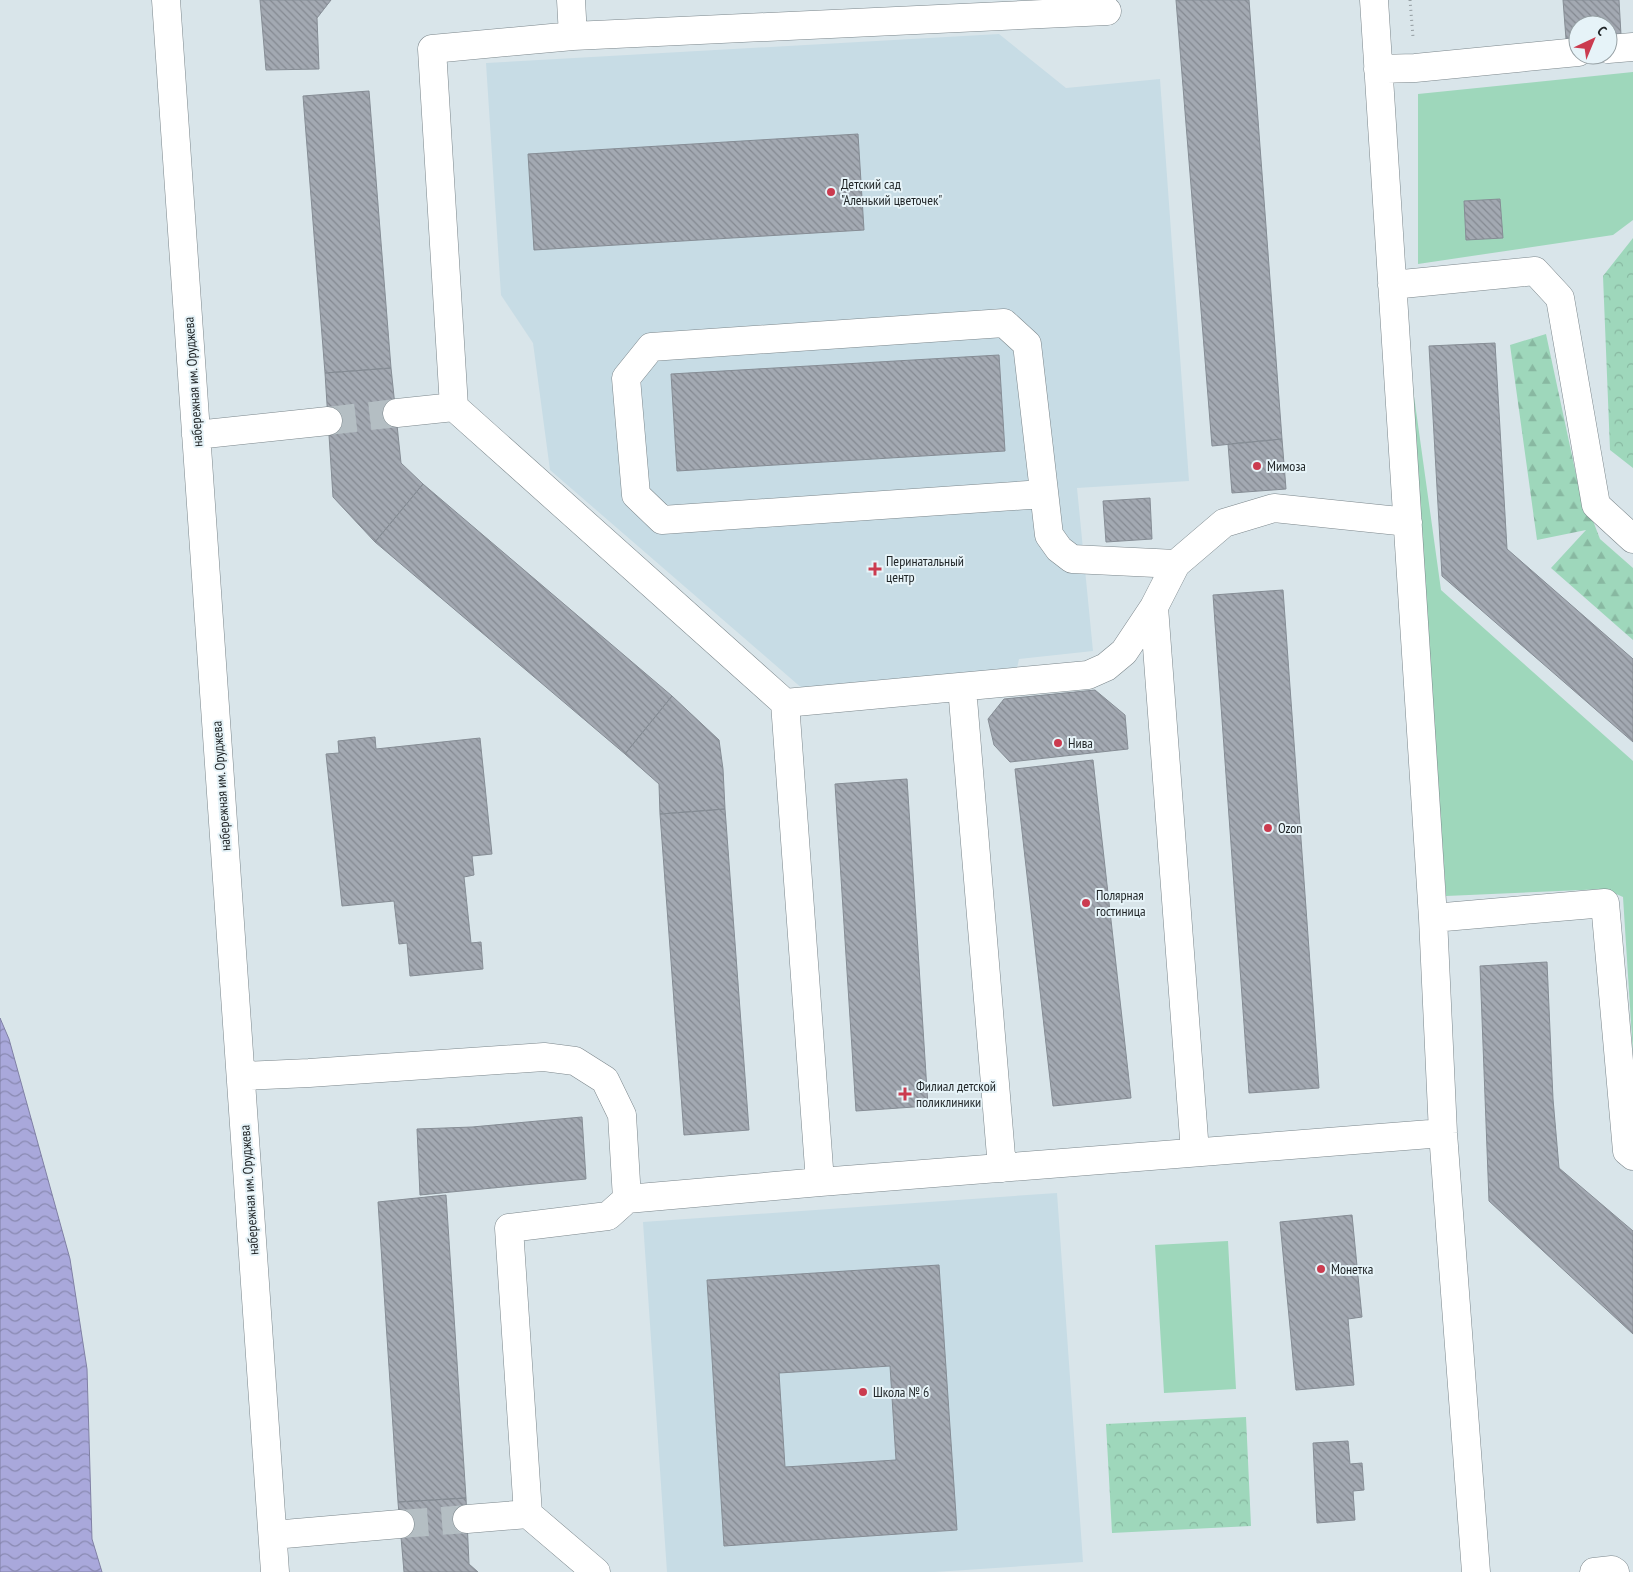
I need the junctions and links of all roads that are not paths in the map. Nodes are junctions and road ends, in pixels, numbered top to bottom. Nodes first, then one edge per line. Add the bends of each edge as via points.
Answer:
1 (166, 0) edge
2 (571, 0) edge
3 (1374, 0) edge
4 (1107, 11) dead end
5 (573, 36) junction
6 (1633, 47) edge
7 (1618, 48) edge
8 (1568, 53) edge
9 (1378, 69) junction
10 (1392, 285) junction
11 (454, 407) junction
12 (397, 413) tunnel mouth
13 (328, 421) tunnel mouth
14 (196, 435) junction
15 (1044, 494) junction
16 (1408, 522) junction
17 (1633, 540) edge
18 (1176, 564) junction
19 (1154, 607) junction
20 (962, 687) junction
21 (785, 703) junction
22 (1434, 918) junction
23 (241, 1076) junction
24 (1444, 1133) junction
25 (1196, 1152) junction
26 (1633, 1156) edge
27 (1002, 1168) junction
28 (820, 1182) junction
29 (627, 1199) junction
30 (528, 1514) junction
31 (467, 1519) tunnel mouth
32 (400, 1524) tunnel mouth
33 (273, 1535) junction
34 (275, 1572) edge
35 (596, 1572) edge
36 (1476, 1572) edge
37 (1594, 1572) edge
38 (1615, 1572) edge

1 - 14 street, набережная им. Оруджева
2 - 5 street
3 - 9 street
4 - 5 street
5 - 11 street via 432,49
6 - 7 street
8 - 9 street
9 - 10 street
10 - 16 street
10 - 17 street via 1535,271 1560,298 1596,505
11 - 12 street
11 - 21 street
13 - 14 street
14 - 23 street, набережная им. Оруджева
15 - 15 street via 1027,344 1004,323 650,347 626,378 636,495 662,520
15 - 18 street via 1049,535 1072,559
16 - 18 street via 1274,508 1224,522
16 - 22 street
18 - 19 street
19 - 20 street via 1124,652 1106,667 1088,675
19 - 25 street
20 - 21 street
20 - 27 street
21 - 28 street
22 - 24 street
22 - 26 street via 1606,903 1627,1150
23 - 29 street via 544,1057 575,1061 605,1080 622,1115
23 - 33 street, набережная им. Оруджева
24 - 25 street
24 - 36 street
25 - 27 street
27 - 28 street
28 - 29 street
29 - 30 street via 608,1216 509,1228
30 - 31 street
30 - 35 street
32 - 33 street
33 - 34 street, набережная им. Оруджева
37 - 38 street

